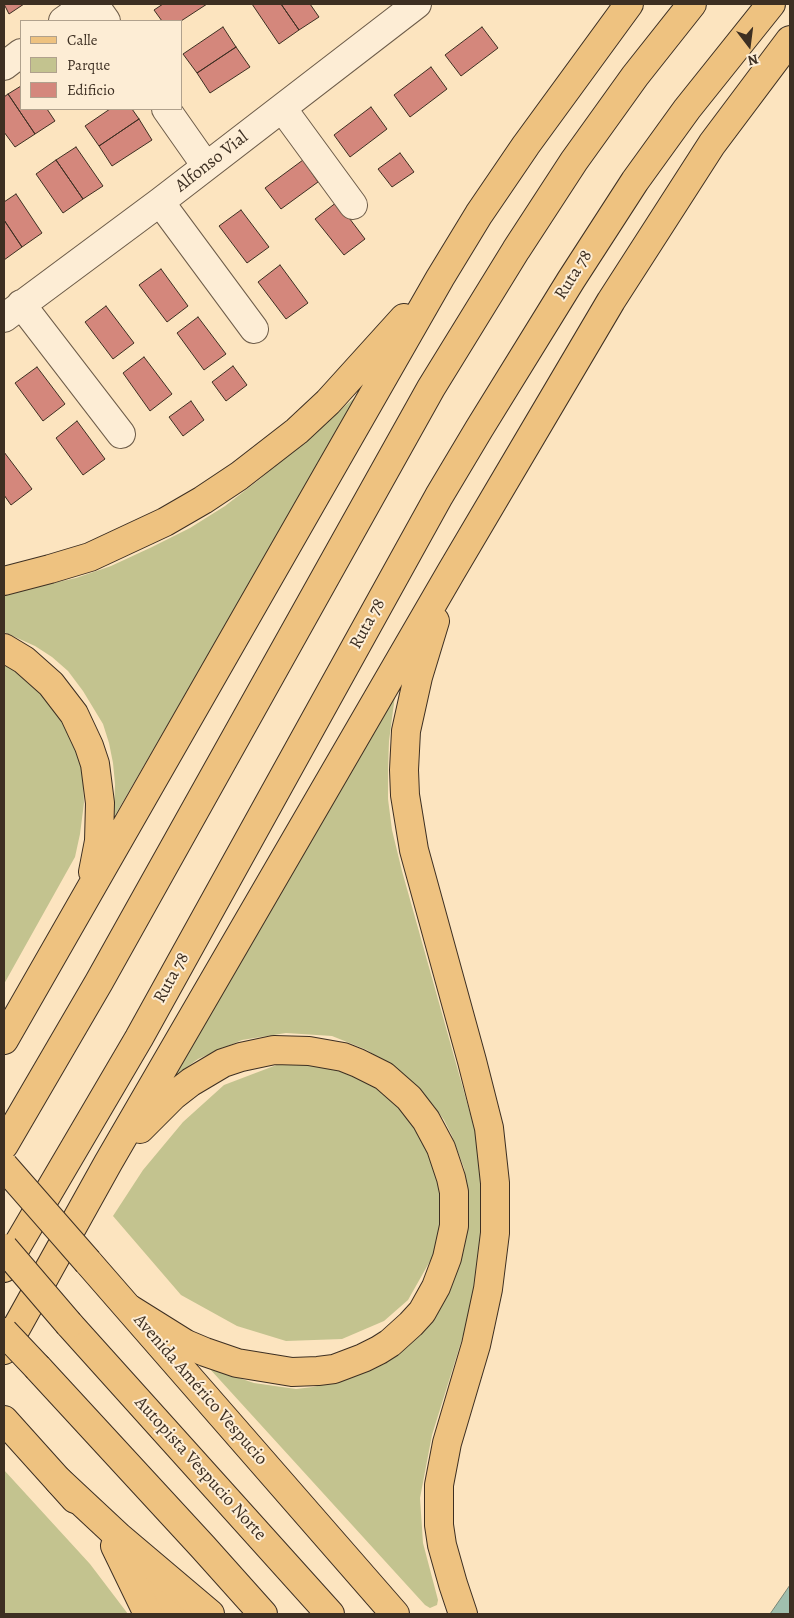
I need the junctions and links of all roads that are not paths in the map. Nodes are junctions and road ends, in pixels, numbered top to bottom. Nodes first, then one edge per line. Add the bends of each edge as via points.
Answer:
1 (87, 4) edge
2 (94, 4) edge
3 (417, 4) edge
4 (629, 4) edge
5 (692, 4) edge
6 (771, 4) edge
7 (64, 20) edge
8 (105, 20) edge
9 (790, 40) edge
10 (20, 54) edge
11 (4, 66) edge
12 (282, 108) junction
13 (167, 110) edge
14 (206, 166) junction
15 (160, 202) junction
16 (353, 205) dead end
17 (440, 278) junction
18 (13, 311) edge
19 (254, 329) dead end
20 (121, 434) dead end
21 (451, 572) junction
22 (4, 581) edge
23 (4, 648) edge
24 (86, 896) junction
25 (4, 1040) edge
26 (4, 1145) edge
27 (108, 1163) junction
28 (4, 1166) edge
29 (4, 1248) edge
30 (4, 1268) edge
31 (130, 1309) junction
32 (4, 1332) edge
33 (4, 1350) edge
34 (4, 1420) edge
35 (59, 1481) junction
36 (115, 1546) junction
37 (148, 1614) edge
38 (177, 1614) edge
39 (210, 1614) edge
40 (263, 1614) edge
41 (330, 1614) edge
42 (395, 1614) edge
43 (463, 1614) edge

1 - 7 street
2 - 8 street
3 - 12 street, Alfonso Vial
4 - 17 main road via 526,145
5 - 26 main road via 574,161 436,379 99,982
6 - 30 main road, Ruta 78 via 687,109 635,181 499,396 439,496 139,1038
9 - 21 main road via 712,144 610,301
10 - 11 street
12 - 14 street, Alfonso Vial
12 - 16 street
13 - 14 street
14 - 15 street, Alfonso Vial
15 - 18 street, Alfonso Vial
15 - 19 street
17 - 22 main road via 328,402 239,476 165,522 98,553
17 - 24 main road
18 - 20 street
21 - 27 main road
21 - 43 main road via 418,677 406,731 404,770 414,850 489,1128 494,1166 495,1233 488,1289 439,1484 442,1545
23 - 24 main road via 24,660 51,684 74,714 89,746 98,783 100,825
24 - 25 main road
27 - 31 main road via 156,1111 205,1073 241,1057 292,1049 358,1063 397,1086 434,1133 447,1161 454,1192 454,1226 447,1258 422,1312 390,1343 348,1364 318,1371 292,1372 237,1363 186,1344
27 - 33 main road
28 - 31 main road, Avenida Américo Vespucio, bridge
29 - 41 main road, Autopista Vespucio Norte, bridge
31 - 42 main road, Avenida Américo Vespucio
32 - 40 main road, bridge
34 - 35 main road
35 - 36 main road
35 - 39 main road
36 - 37 main road
36 - 38 main road

